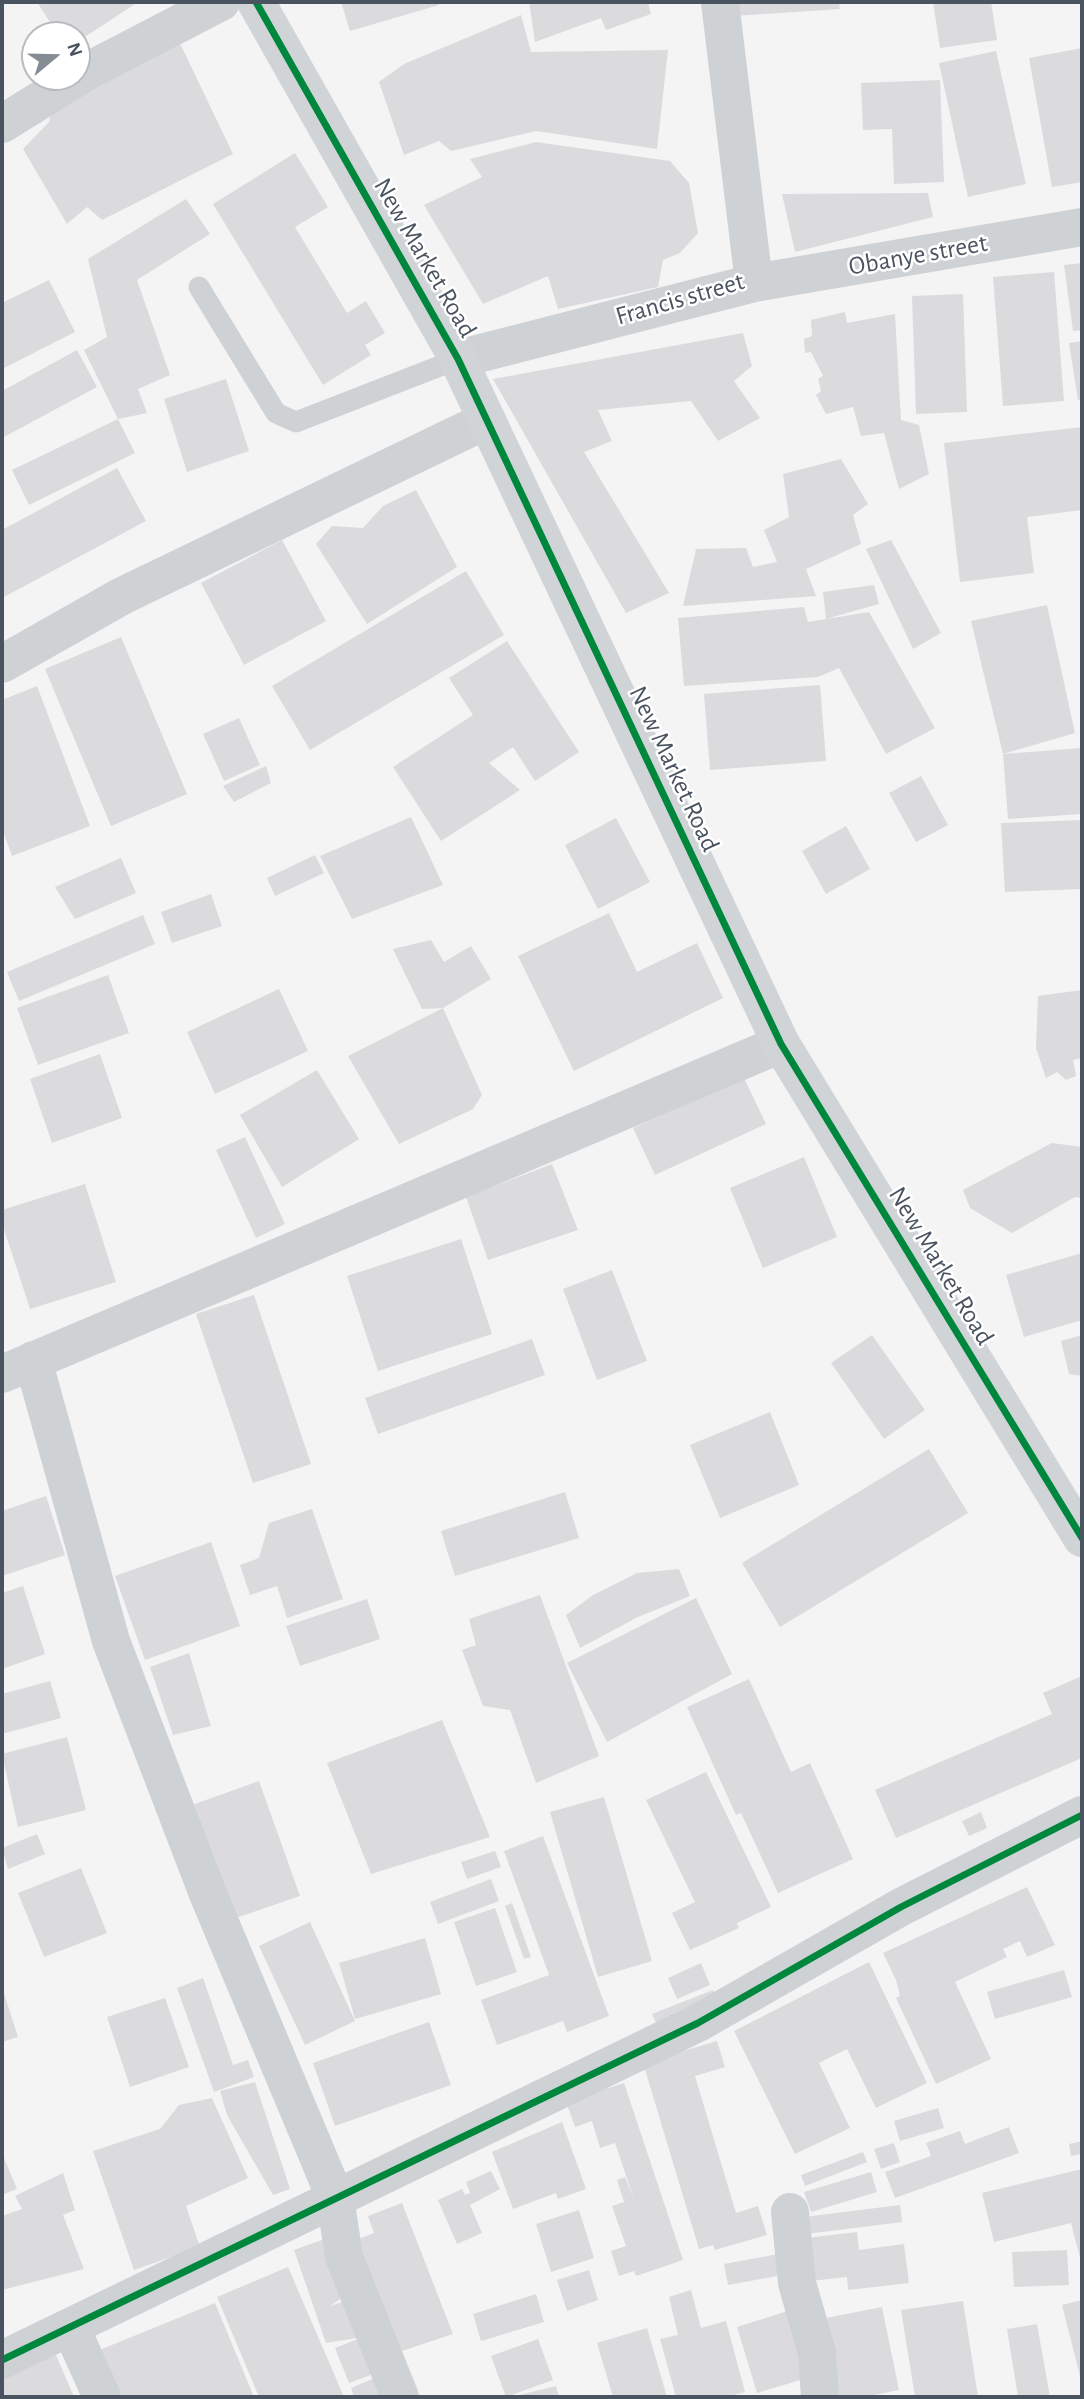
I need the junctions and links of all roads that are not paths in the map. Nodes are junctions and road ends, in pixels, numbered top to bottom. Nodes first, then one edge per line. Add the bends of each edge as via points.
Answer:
1 (220, 2) edge
2 (256, 2) edge
3 (720, 2) edge
4 (2, 124) edge
5 (1082, 228) edge
6 (754, 283) junction
7 (199, 287) dead end
8 (458, 359) junction
9 (486, 420) junction
10 (2, 664) edge
11 (781, 1044) junction
12 (17, 1367) edge
13 (1082, 1538) edge
14 (1082, 1815) edge
15 (335, 2197) junction
16 (790, 2212) dead end
17 (71, 2329) junction
18 (2, 2360) edge
19 (102, 2397) edge
20 (400, 2397) edge
21 (820, 2397) edge

1 - 4 street via 84,73
2 - 8 street, New Market Road
3 - 6 street, Francis street
5 - 6 street, Obanye street
6 - 8 street, Francis street
7 - 8 lane via 275,413 296,422
8 - 9 street, New Market Road
9 - 10 street via 122,596
9 - 11 street, New Market Road
11 - 12 street
11 - 13 street, New Market Road
12 - 15 street via 111,1641 208,1894
14 - 15 street via 901,1907 698,2023
15 - 17 street
15 - 20 street via 344,2257
16 - 21 street via 797,2283 817,2353
17 - 18 street
17 - 19 street

